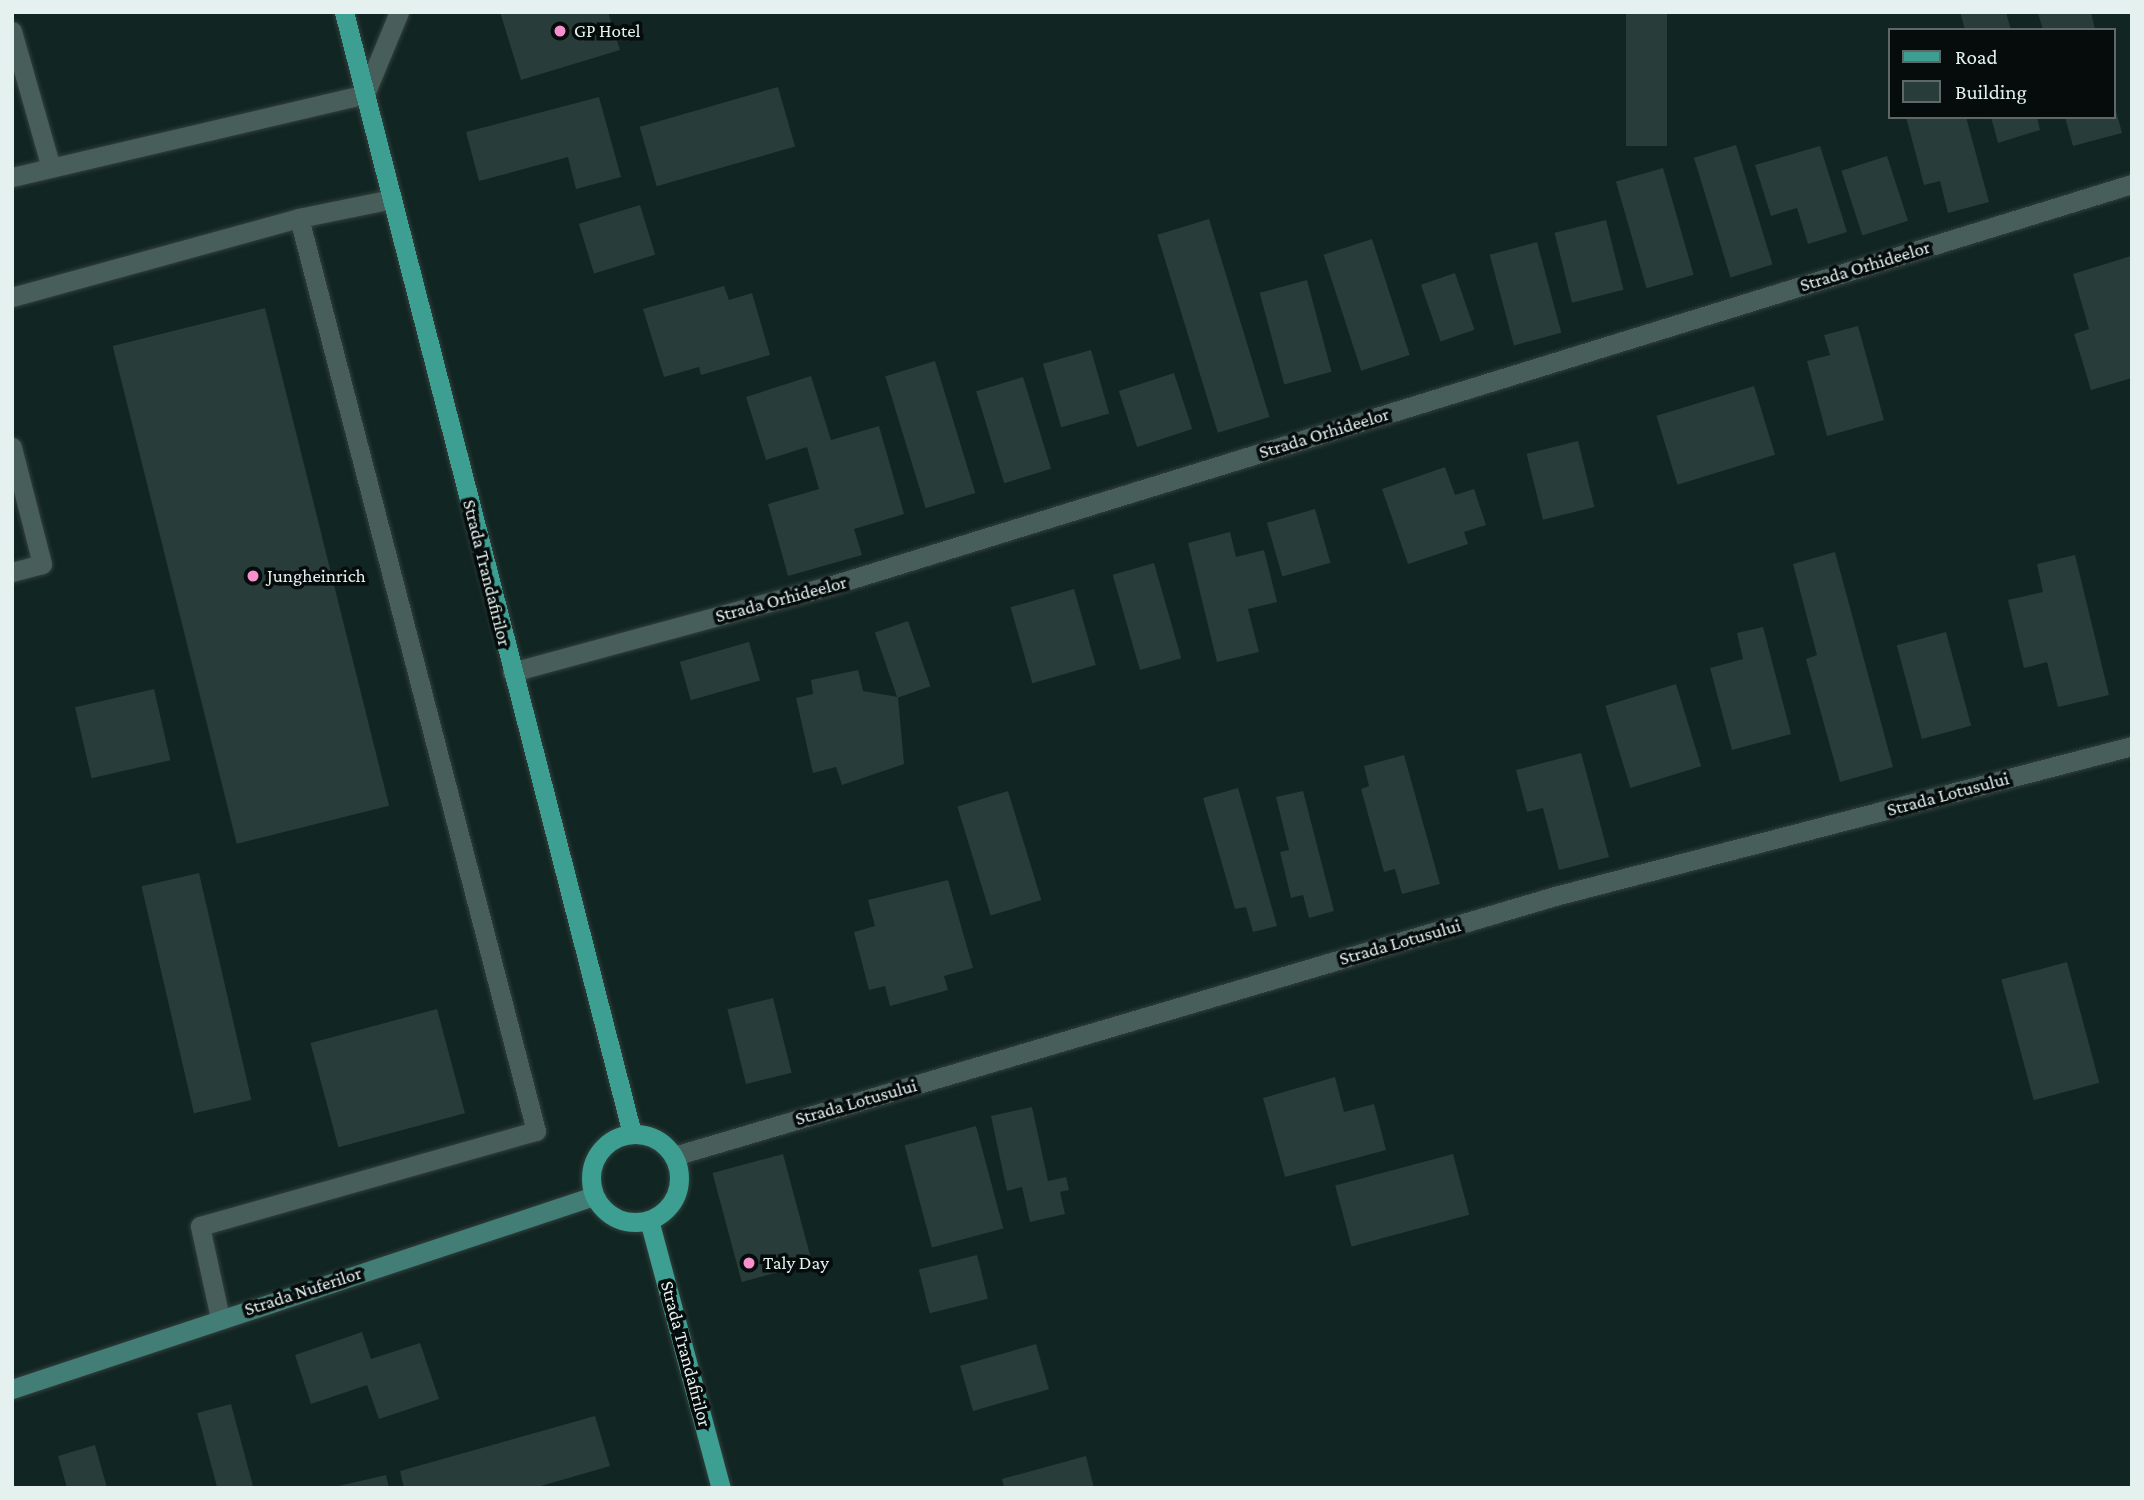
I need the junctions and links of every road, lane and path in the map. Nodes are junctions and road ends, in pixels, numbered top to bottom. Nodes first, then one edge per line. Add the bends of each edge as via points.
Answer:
1 (344, 12) edge
2 (399, 12) edge
3 (12, 31) edge
4 (365, 94) junction
5 (51, 169) junction
6 (12, 177) edge
7 (2132, 184) edge
8 (392, 199) junction
9 (299, 219) junction
10 (12, 298) edge
11 (12, 447) edge
12 (12, 572) edge
13 (512, 672) junction
14 (2132, 746) edge
15 (632, 1134) junction
16 (674, 1156) junction
17 (594, 1196) junction
18 (649, 1220) junction
19 (220, 1318) junction
20 (12, 1389) edge
21 (721, 1488) edge

1 - 4 main road, Strada Trandafirilor
2 - 4 street
3 - 5 street
4 - 5 street
4 - 8 main road, Strada Trandafirilor
5 - 6 street
7 - 13 street, Strada Orhideelor via 829,586
8 - 9 street
8 - 13 main road, Strada Trandafirilor
9 - 10 street
9 - 19 street via 536,1131 200,1226
11 - 12 street via 42,564
13 - 15 main road, Strada Trandafirilor
14 - 16 street, Strada Lotusului via 1555,896
15 - 16 main road via 656,1139
15 - 17 main road via 606,1144 597,1155 592,1168
16 - 18 main road via 679,1168 677,1194 661,1214
17 - 18 main road via 611,1216 624,1221
17 - 19 main road, Strada Nuferilor
18 - 21 main road, Strada Trandafirilor
19 - 20 main road, Strada Nuferilor

